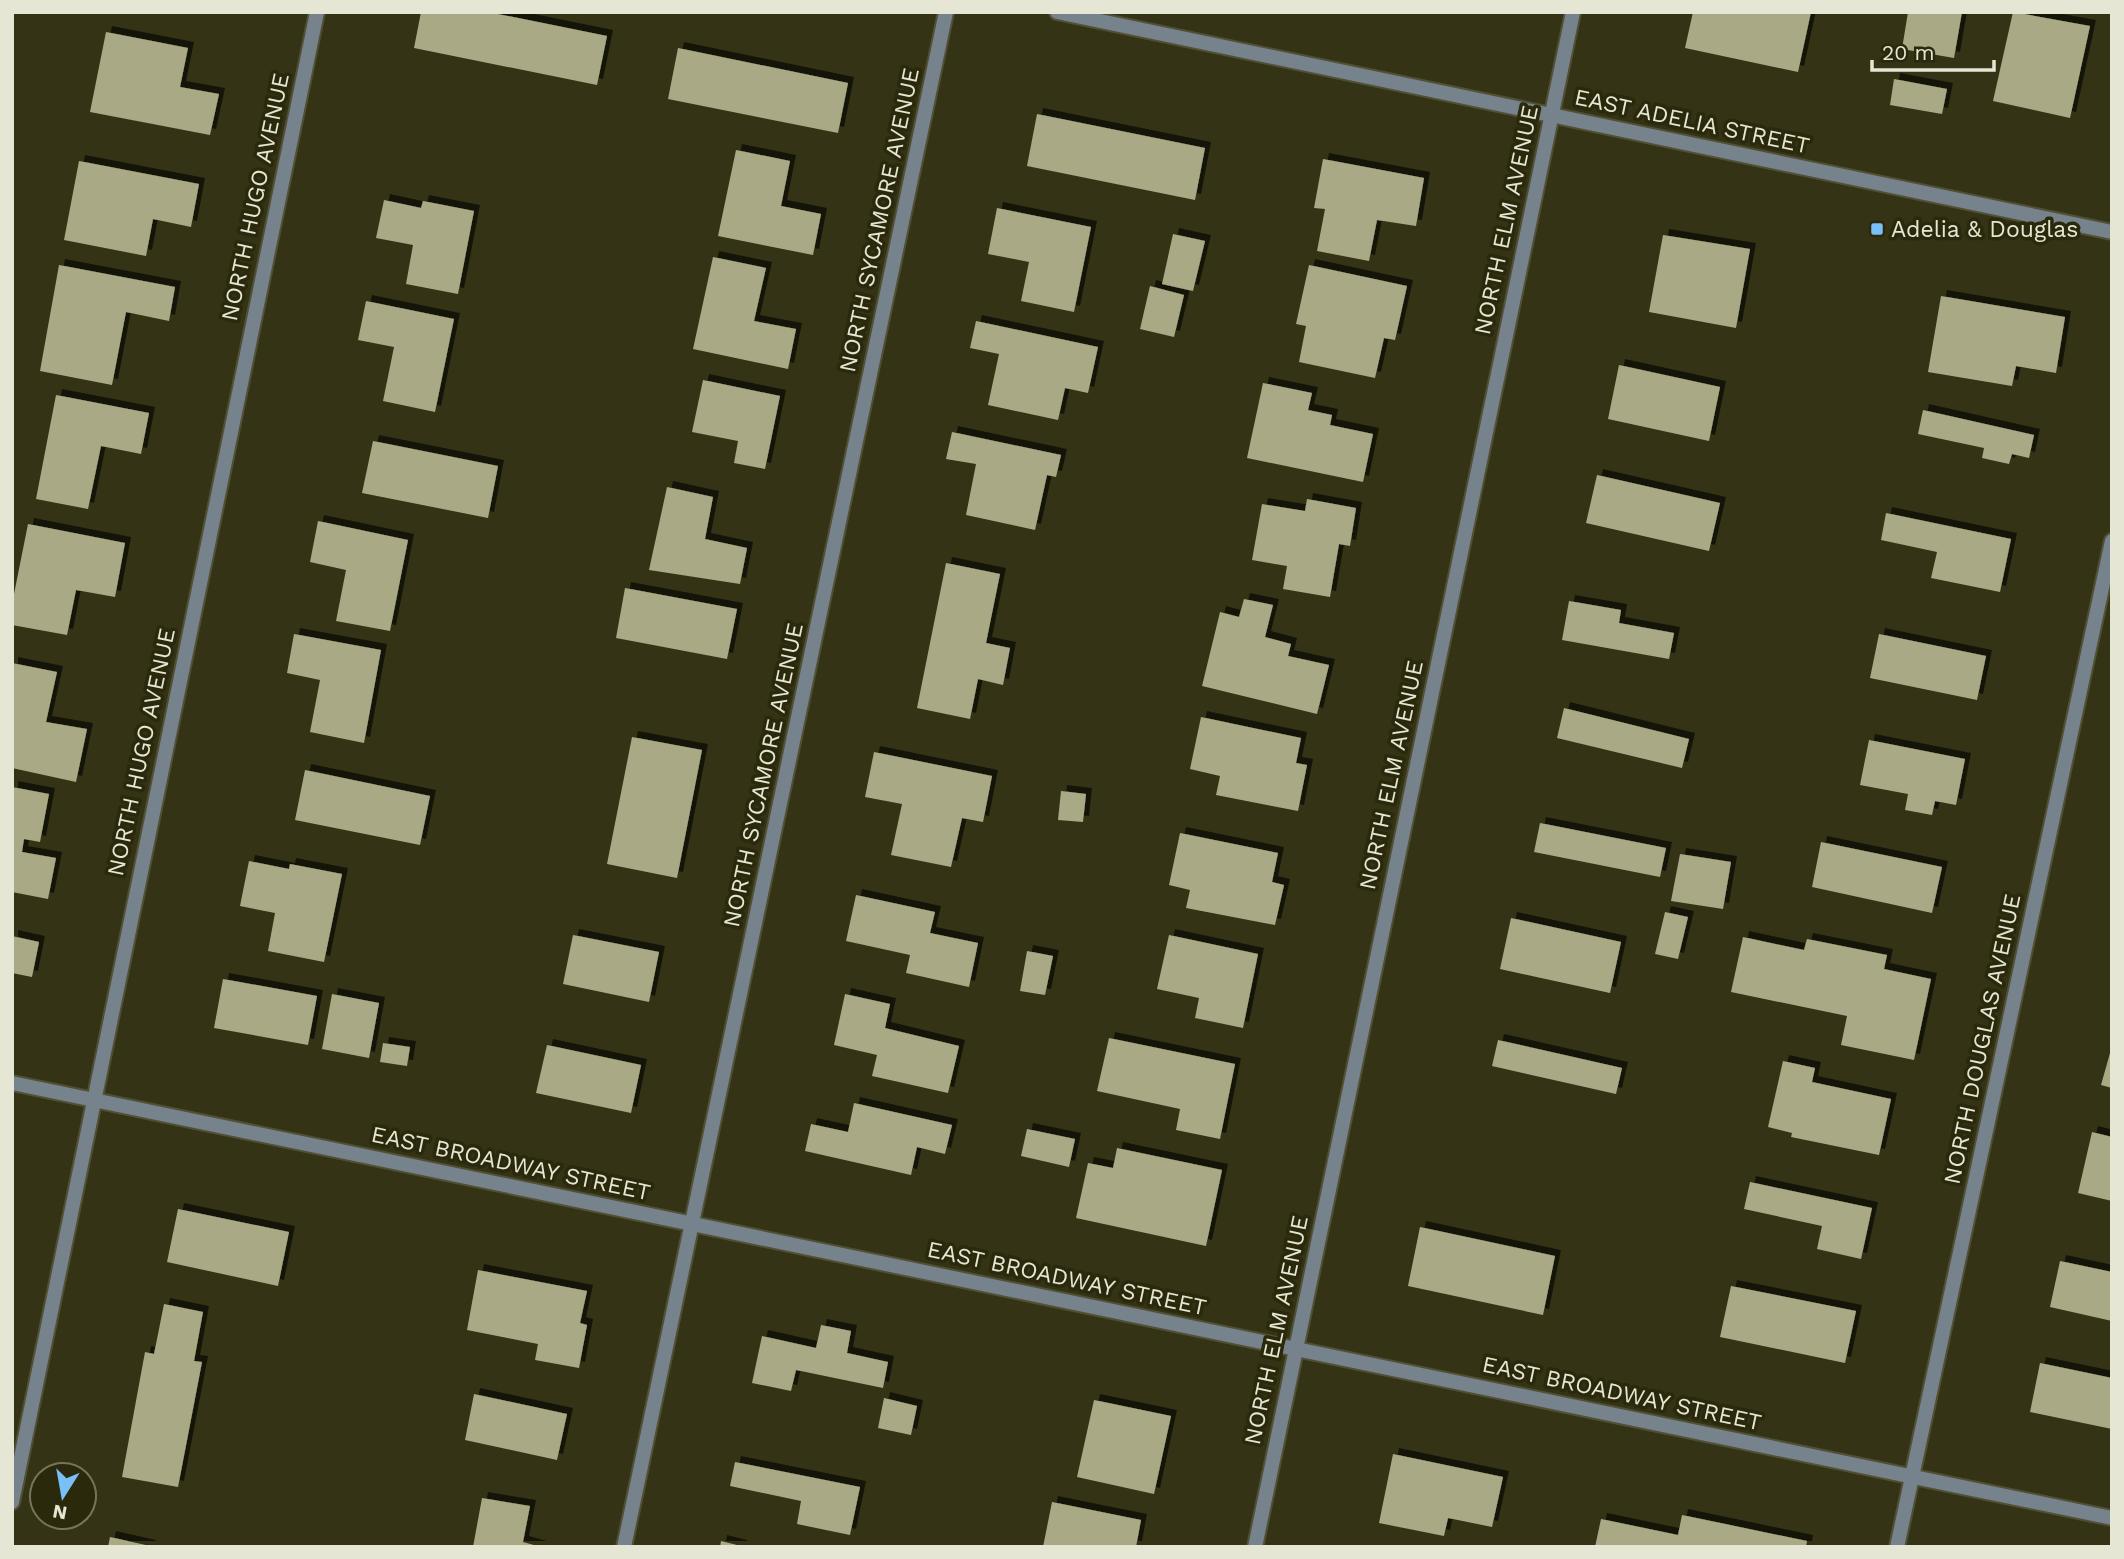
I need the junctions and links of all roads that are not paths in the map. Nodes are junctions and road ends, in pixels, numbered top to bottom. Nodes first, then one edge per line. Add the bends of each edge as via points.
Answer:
1 (317, 12) edge
2 (946, 12) edge
3 (1057, 12) edge
4 (1573, 12) edge
5 (1551, 115) junction
6 (2112, 232) edge
7 (2112, 541) edge
8 (12, 1083) edge
9 (93, 1099) junction
10 (692, 1223) junction
11 (1296, 1349) junction
12 (1912, 1477) junction
13 (12, 1502) edge
14 (2112, 1518) edge
15 (624, 1547) edge
16 (1255, 1547) edge
17 (1896, 1547) edge

1 - 9 street, NORTH HUGO AVENUE
2 - 10 street, NORTH SYCAMORE AVENUE
3 - 5 street, EAST ADELIA STREET
4 - 5 street, NORTH ELM AVENUE
5 - 6 street, EAST ADELIA STREET
5 - 11 street, NORTH ELM AVENUE
7 - 12 street, NORTH DOUGLAS AVENUE
8 - 9 street, EAST BROADWAY STREET
9 - 10 street, EAST BROADWAY STREET
9 - 13 street, NORTH HUGO AVENUE
10 - 11 street, EAST BROADWAY STREET
10 - 15 street, NORTH SYCAMORE AVENUE
11 - 12 street, EAST BROADWAY STREET
11 - 16 street, NORTH ELM AVENUE
12 - 14 street, EAST BROADWAY STREET
12 - 17 street, NORTH DOUGLAS AVENUE

